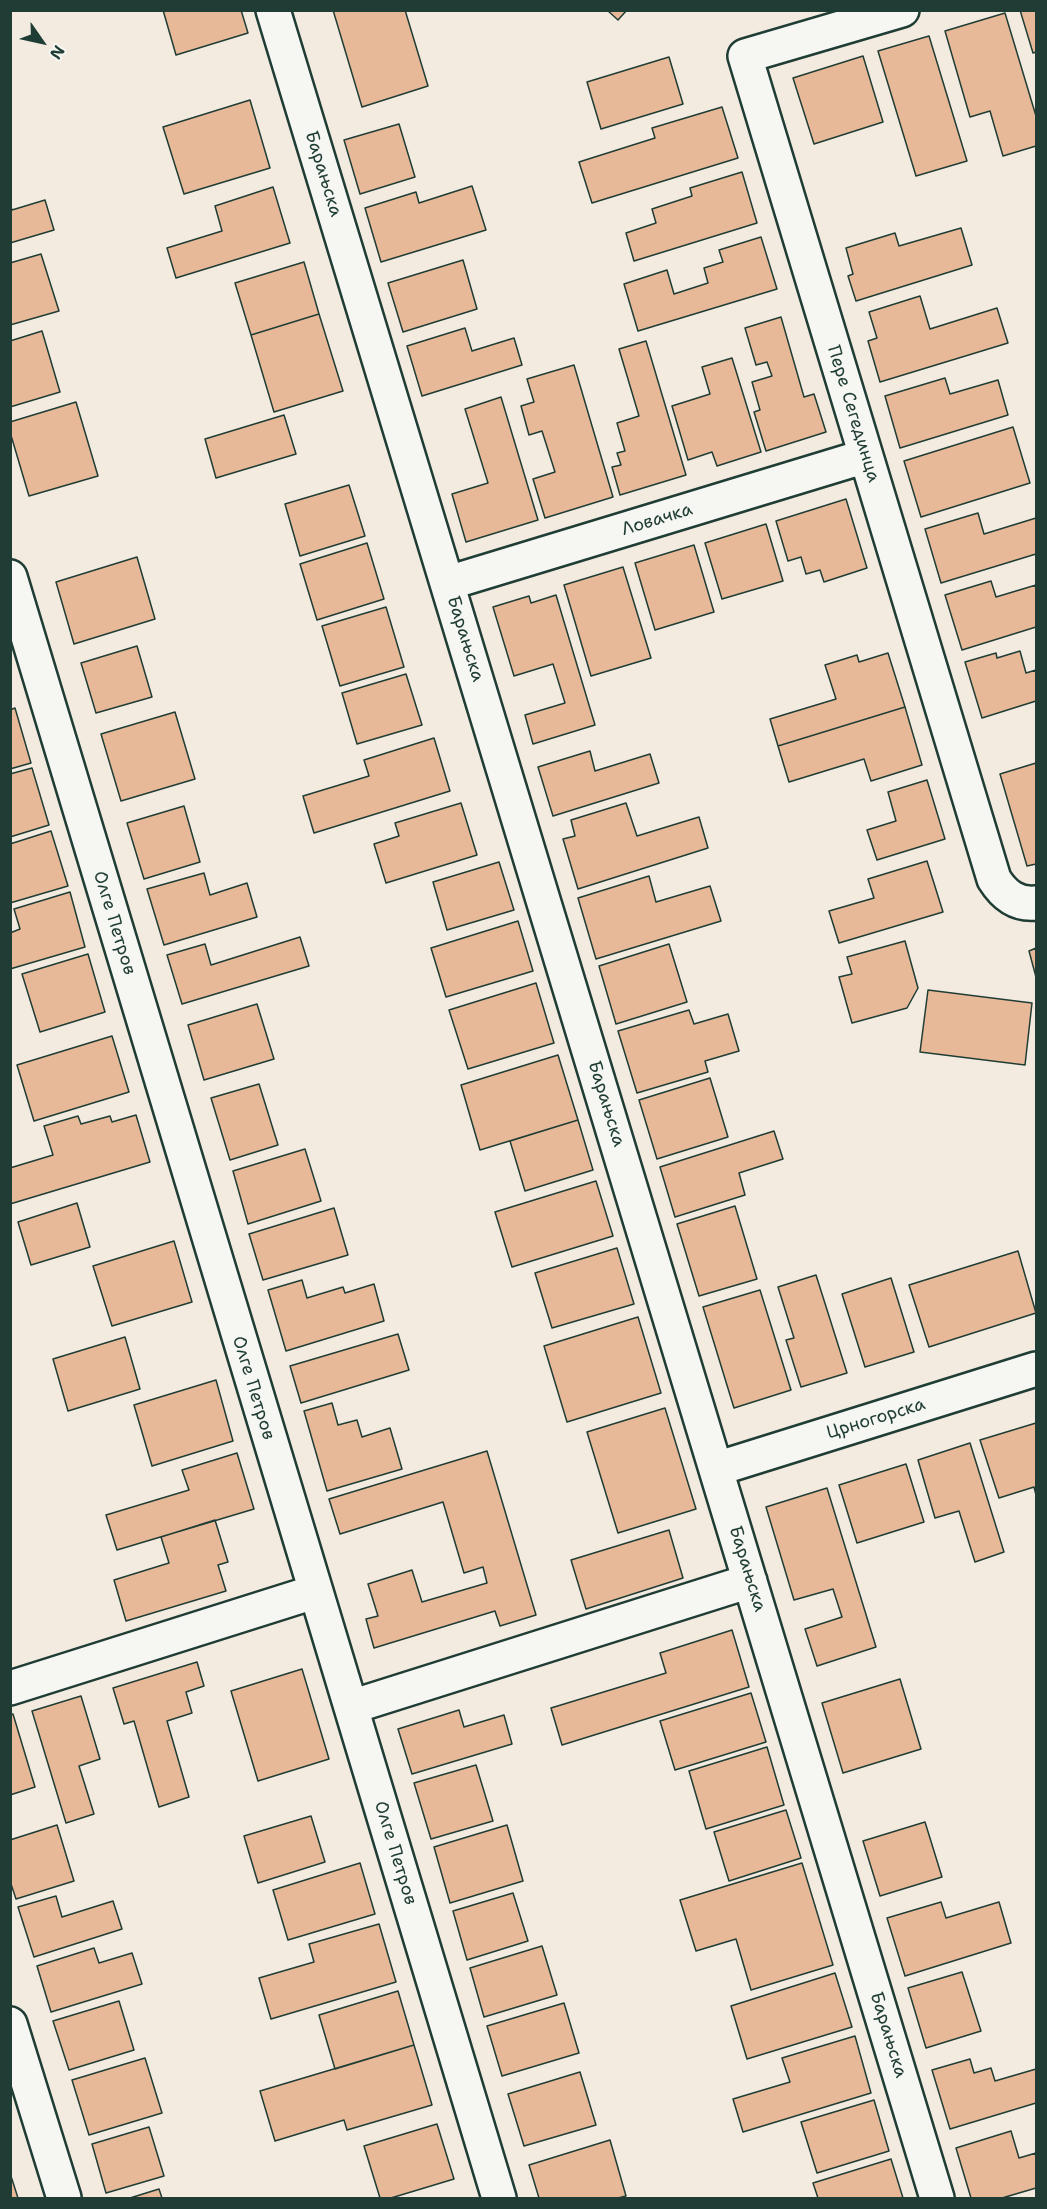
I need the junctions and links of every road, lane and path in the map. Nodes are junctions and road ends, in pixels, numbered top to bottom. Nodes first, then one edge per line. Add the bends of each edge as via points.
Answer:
1 (273, 10) edge
2 (902, 10) edge
3 (866, 456) junction
4 (10, 577) edge
5 (448, 583) junction
6 (1036, 903) edge
7 (1036, 1369) edge
8 (716, 1469) junction
9 (750, 1581) junction
10 (314, 1592) junction
11 (10, 1688) edge
12 (351, 1707) junction
13 (10, 2024) edge
14 (64, 2199) edge
15 (499, 2199) edge
16 (937, 2199) edge

1 - 5 street, Барањска
2 - 3 street, Пере Сегединца via 745,56
3 - 5 street, Ловачка
3 - 6 street, Пере Сегединца via 994,879 1011,898
4 - 10 street, Олге Петров
5 - 8 street, Барањска
7 - 8 street, Црногорска
8 - 9 street, Барањска
9 - 12 street
9 - 16 street, Барањска
10 - 11 street
10 - 12 street, Олге Петров
12 - 15 street, Олге Петров
13 - 14 street

